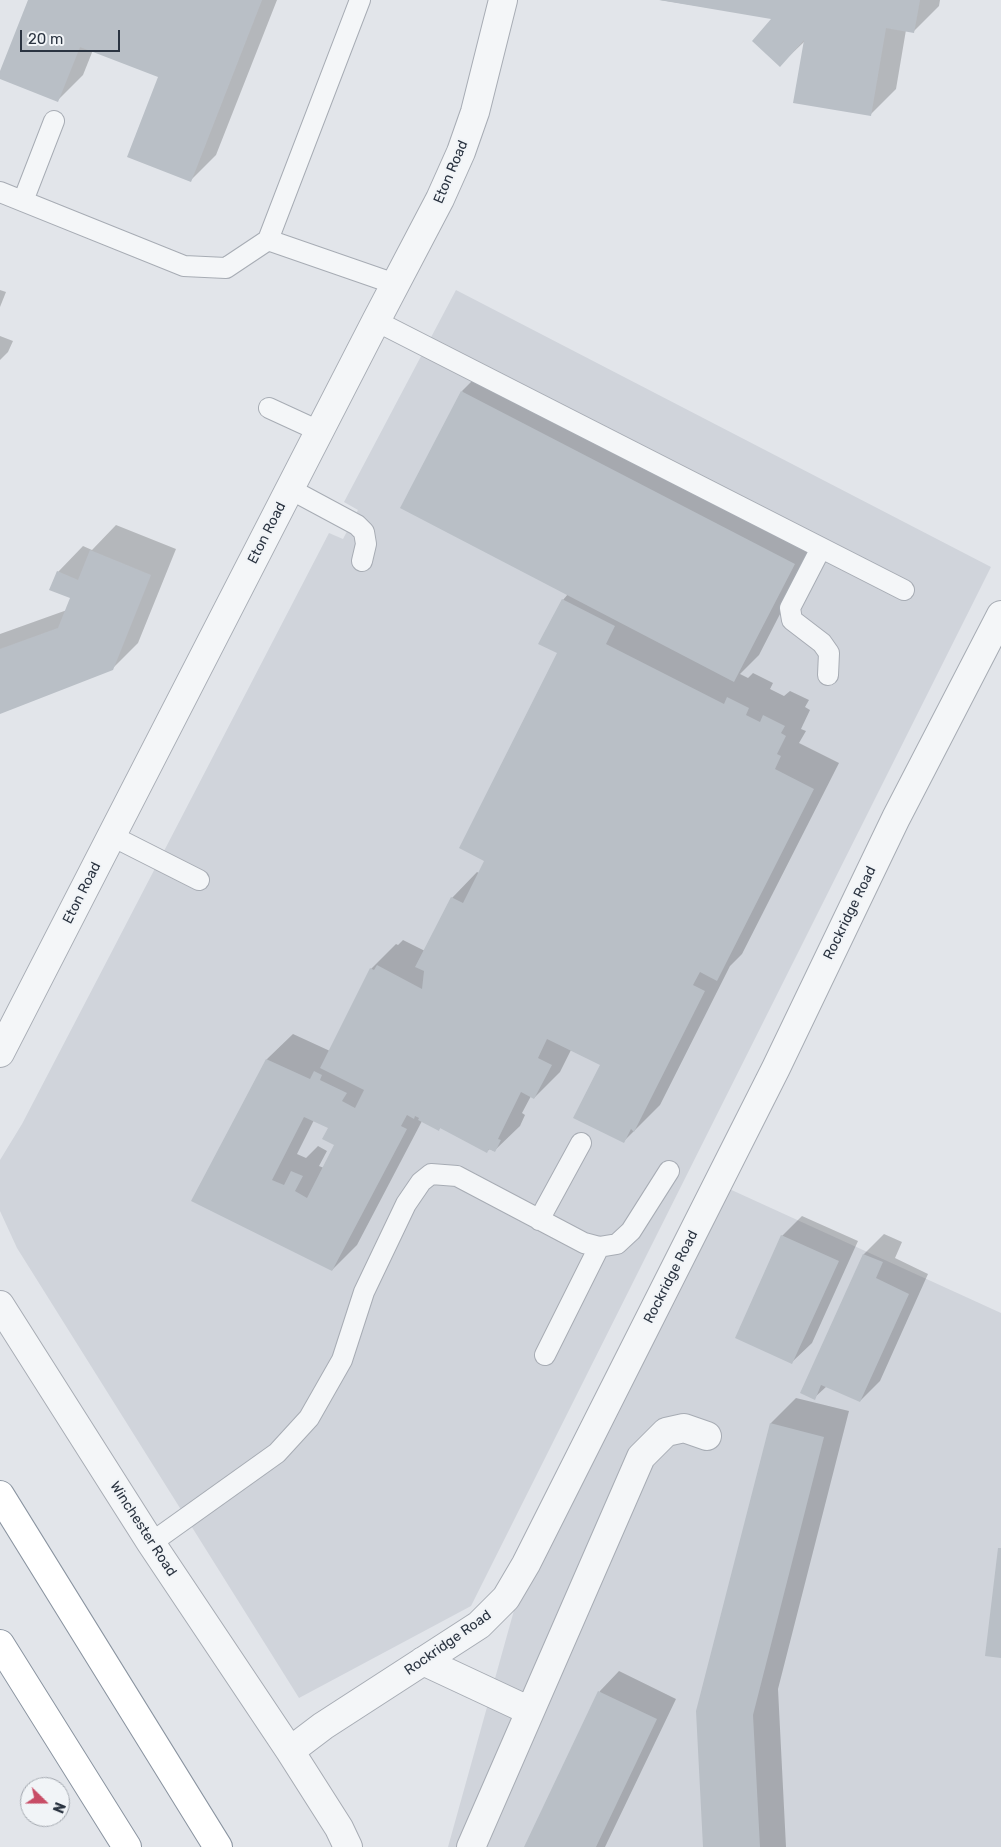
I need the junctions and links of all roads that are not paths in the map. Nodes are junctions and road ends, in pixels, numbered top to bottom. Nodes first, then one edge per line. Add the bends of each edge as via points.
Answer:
1 (360, 0) edge
2 (503, 0) edge
3 (54, 121) dead end
4 (0, 192) edge
5 (22, 201) junction
6 (268, 240) junction
7 (395, 284) junction
8 (376, 321) junction
9 (269, 408) dead end
10 (320, 431) junction
11 (290, 489) junction
12 (821, 548) junction
13 (362, 561) dead end
14 (904, 590) dead end
15 (1001, 615) edge
16 (828, 675) dead end
17 (112, 836) junction
18 (199, 880) dead end
19 (0, 1053) edge
20 (581, 1143) dead end
21 (669, 1171) dead end
22 (539, 1220) junction
23 (599, 1246) junction
24 (0, 1305) edge
25 (545, 1355) dead end
26 (707, 1436) dead end
27 (0, 1495) edge
28 (152, 1543) junction
29 (0, 1644) edge
30 (423, 1662) junction
31 (530, 1711) junction
32 (290, 1751) junction
33 (127, 1847) edge
34 (218, 1847) edge
35 (348, 1847) edge
36 (470, 1847) edge

1 - 6 lane
2 - 7 street, Eton Road via 475,112 461,152
3 - 5 lane
4 - 5 lane
5 - 6 lane via 184,266 226,268
6 - 7 lane
7 - 8 street, Eton Road
8 - 10 street, Eton Road
8 - 12 lane
9 - 10 lane
10 - 11 street, Eton Road
11 - 13 lane via 357,525 364,532 366,544
11 - 17 street, Eton Road
12 - 14 lane
12 - 16 lane via 790,608 792,620 822,643 829,653
15 - 30 street, Rockridge Road via 896,818 767,1086 526,1564 506,1598 494,1611 479,1625
17 - 18 lane
17 - 19 street, Eton Road
20 - 22 lane
21 - 23 lane via 631,1231 617,1244
22 - 23 lane via 584,1243
22 - 28 lane via 457,1176 431,1174 421,1182 406,1204 364,1292 342,1360 309,1418 277,1453
23 - 25 lane
24 - 28 street, Winchester Road
26 - 31 street via 684,1428 666,1432 641,1457
27 - 34 highway
28 - 32 street, Winchester Road
29 - 33 highway
30 - 31 street
30 - 32 street, Rockridge Road
31 - 36 street
32 - 35 street

